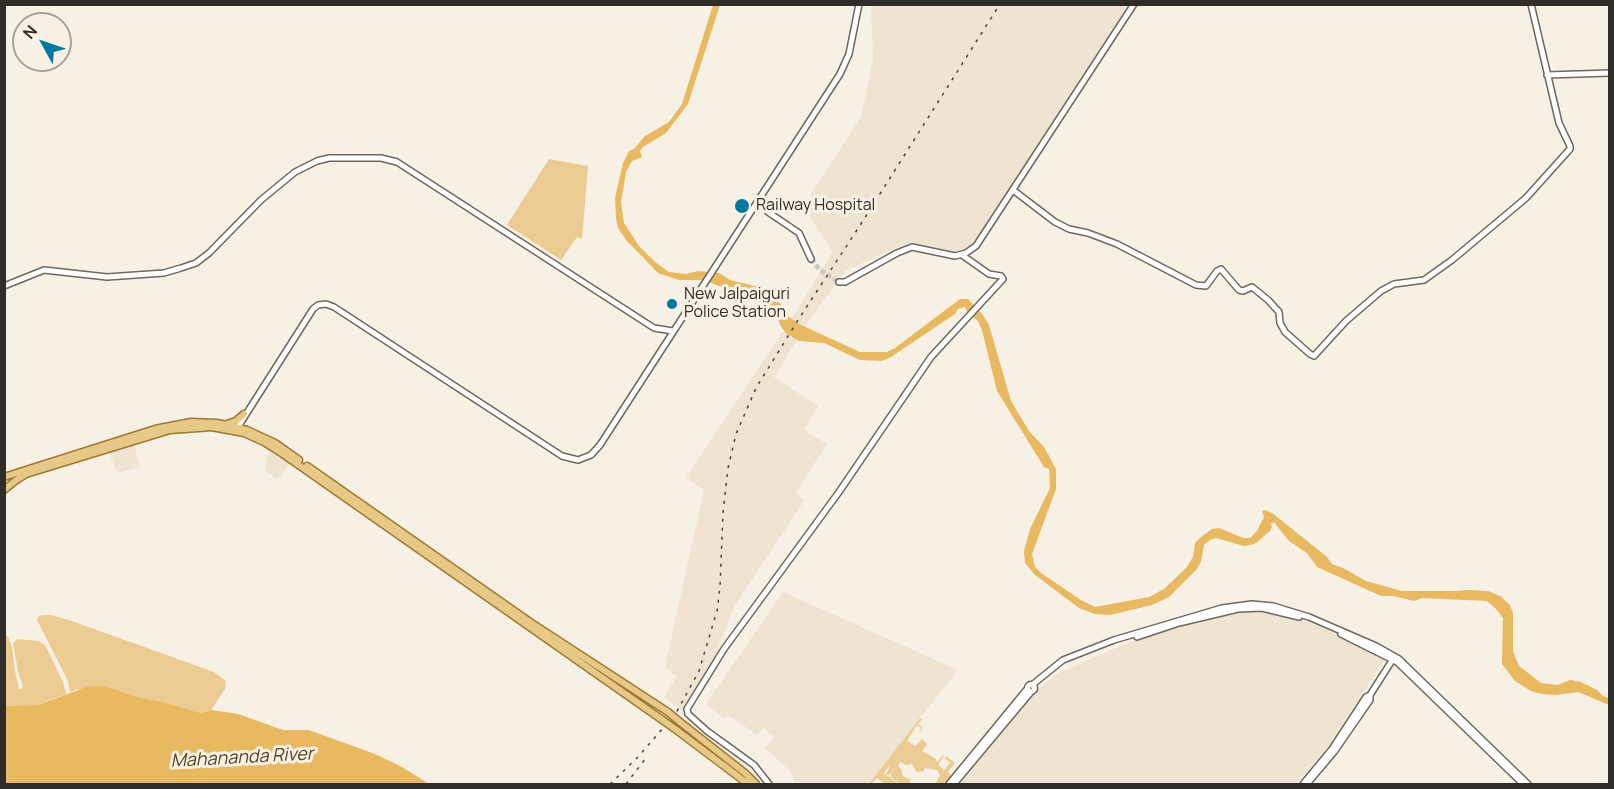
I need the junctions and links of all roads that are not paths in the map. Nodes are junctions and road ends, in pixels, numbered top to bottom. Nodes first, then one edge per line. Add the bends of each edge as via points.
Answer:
1 (859, 4) edge
2 (1134, 4) edge
3 (1531, 4) edge
4 (1610, 73) edge
5 (1547, 75) junction
6 (1013, 190) junction
7 (760, 197) junction
8 (766, 210) junction
9 (750, 213) junction
10 (962, 255) junction
11 (811, 260) tunnel mouth
12 (841, 283) dead end
13 (4, 286) edge
14 (673, 331) junction
15 (245, 414) junction
16 (226, 424) junction
17 (235, 428) junction
18 (247, 430) junction
19 (4, 477) edge
20 (4, 490) edge
21 (1393, 659) junction
22 (1031, 688) junction
23 (1370, 695) junction
24 (748, 784) edge
25 (756, 784) edge
26 (769, 784) edge
27 (949, 784) edge
28 (954, 784) edge
29 (1303, 784) edge
30 (1307, 784) edge
31 (1523, 784) edge
32 (1528, 784) edge

1 - 7 street via 843,69
2 - 6 street
3 - 5 street
4 - 5 street
5 - 6 street via 1570,149 1526,198 1452,260 1424,280 1394,284 1381,291 1314,356 1282,329 1279,314 1268,300 1252,287 1239,290 1221,269 1206,286 1196,285 1109,240 1055,222
6 - 10 street via 979,242
7 - 8 street
7 - 9 street
8 - 9 street
8 - 11 street via 795,229
9 - 14 street
10 - 12 street via 912,247
10 - 26 street via 989,274 1003,278 931,357 724,649 687,709 707,731 754,765
13 - 14 street via 48,269 107,277 181,268 209,253 285,178 306,166 329,158 381,158 398,162 654,328
14 - 15 street via 598,448 581,459 562,456 326,304 313,309
15 - 16 main road
15 - 17 street
15 - 18 main road
16 - 17 main road
16 - 19 main road via 191,422 155,429
17 - 18 main road
17 - 20 main road via 153,435 26,474
17 - 24 main road, bridge via 283,454
18 - 25 main road, bridge via 325,475 539,627 668,712
21 - 22 street via 1304,618 1248,608 1179,623 1101,648 1066,663
21 - 23 street
21 - 31 street
22 - 27 street
22 - 28 street
22 - 32 street via 1063,660 1114,640 1222,608 1274,606 1309,617 1396,657
23 - 29 street
23 - 30 street via 1334,752

